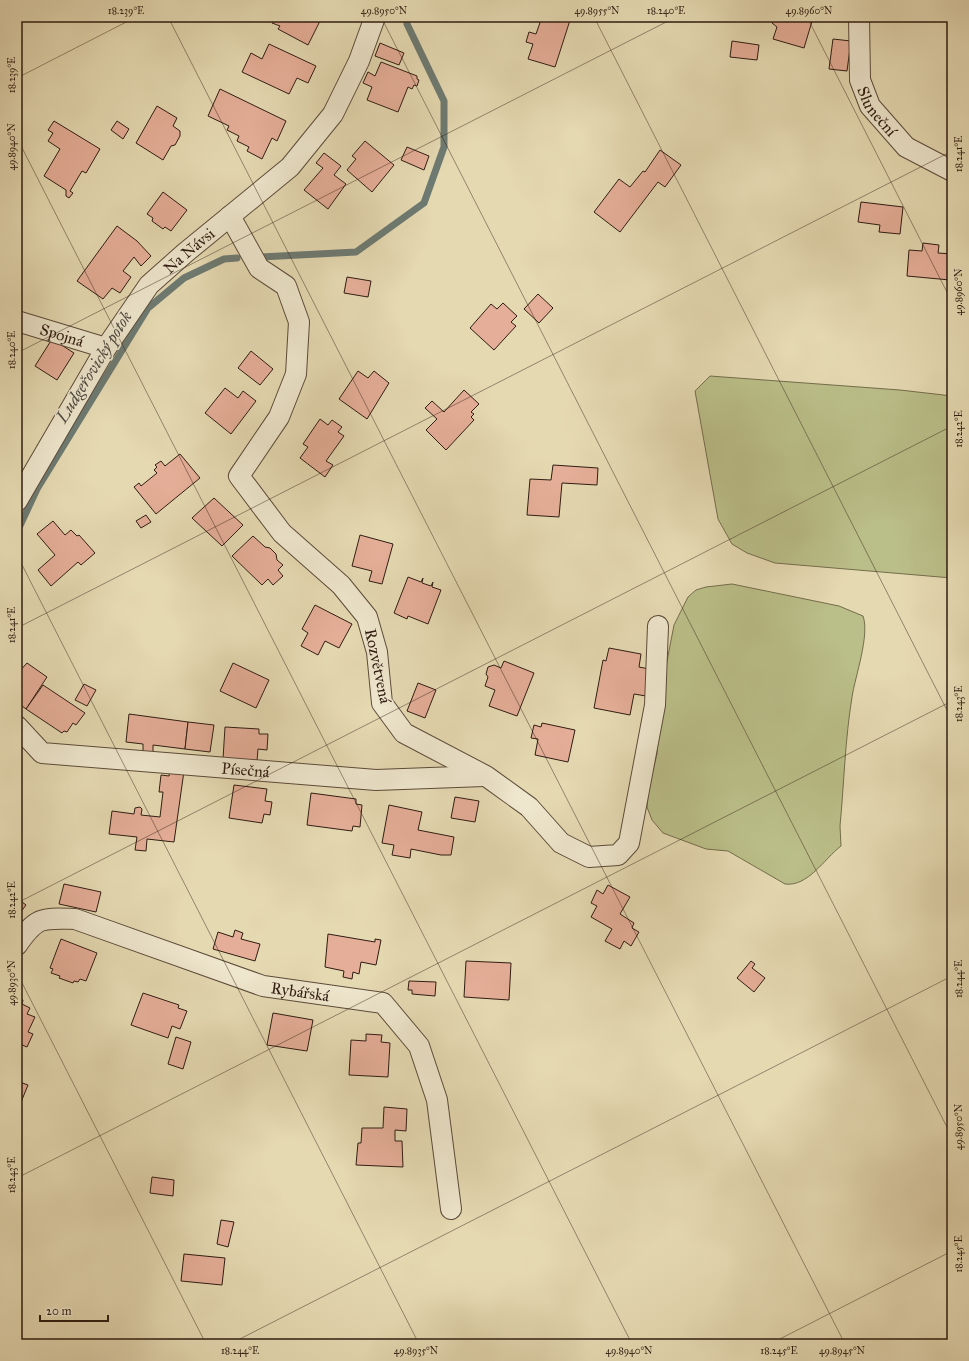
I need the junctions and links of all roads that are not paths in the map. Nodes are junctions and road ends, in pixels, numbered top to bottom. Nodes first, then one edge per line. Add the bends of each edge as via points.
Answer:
1 (375, 17) edge
2 (859, 17) edge
3 (952, 171) edge
4 (230, 216) junction
5 (17, 321) edge
6 (106, 348) junction
7 (17, 501) edge
8 (658, 626) dead end
9 (17, 726) edge
10 (486, 776) junction
11 (17, 944) edge
12 (451, 1210) dead end

1 - 4 street, Na Návsi via 359,61 333,114 290,167
2 - 3 street, Sluneční via 860,80 870,106 906,147
4 - 6 street, Na Návsi via 149,285
4 - 10 street, Rozvětvená via 259,268 286,286 299,322 296,374 279,417 239,476 282,533 341,585 367,617 377,652 382,703 404,733
5 - 6 street, Spojná
6 - 7 street, Na Návsi
8 - 10 street, Rozvětvená via 655,705 629,843 618,855 589,858 561,843 530,807
9 - 10 street, Písečná via 42,752 376,780
11 - 12 street, Rybářská via 29,927 47,918 75,919 263,986 383,1003 420,1046 437,1100

